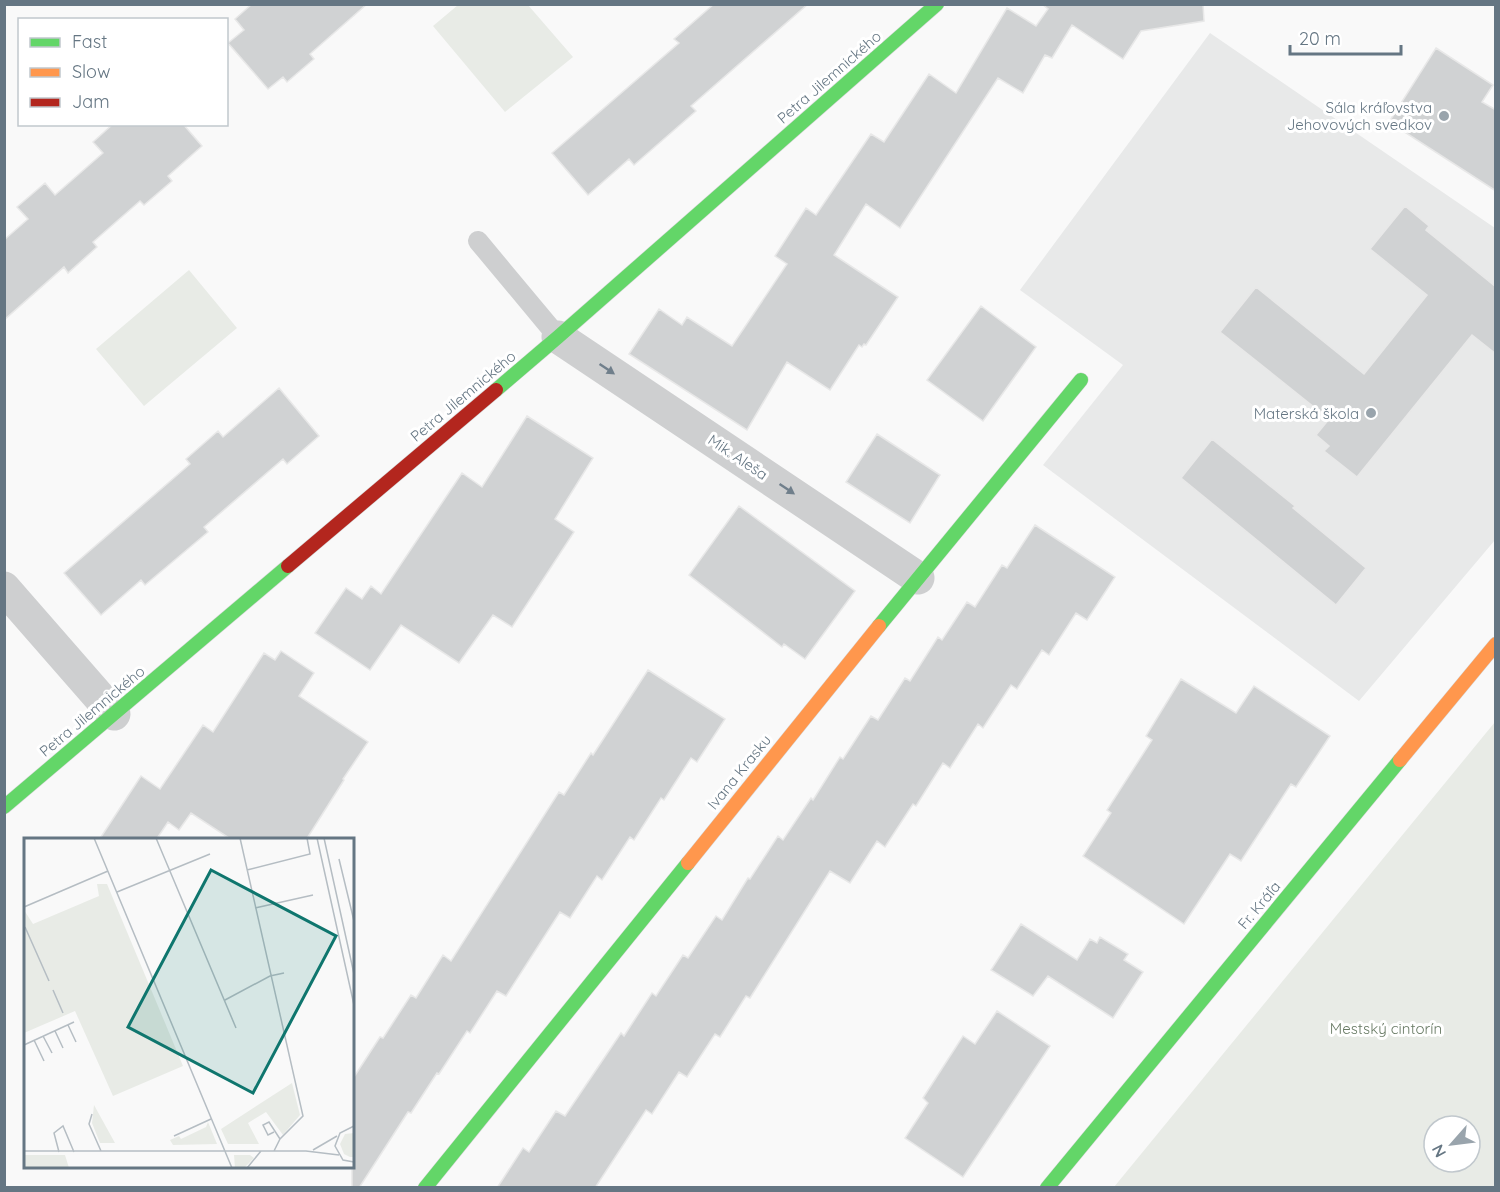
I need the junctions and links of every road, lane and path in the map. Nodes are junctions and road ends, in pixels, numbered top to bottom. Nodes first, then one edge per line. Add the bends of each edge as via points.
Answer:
1 (937, 4) edge
2 (478, 241) dead end
3 (558, 337) junction
4 (1081, 380) dead end
5 (918, 578) junction
6 (4, 588) edge
7 (1496, 644) edge
8 (114, 714) junction
9 (4, 807) edge
10 (425, 1188) edge
11 (1047, 1188) edge

1 - 3 street, Petra Jilemnického
2 - 3 lane
3 -> 5 street, Mik. Aleša
3 - 8 street, Petra Jilemnického
4 - 5 street, Ivana Krasku
5 - 10 street, Ivana Krasku
6 - 8 street
7 - 11 street, Fr. Kráľa
8 - 9 street, Petra Jilemnického

